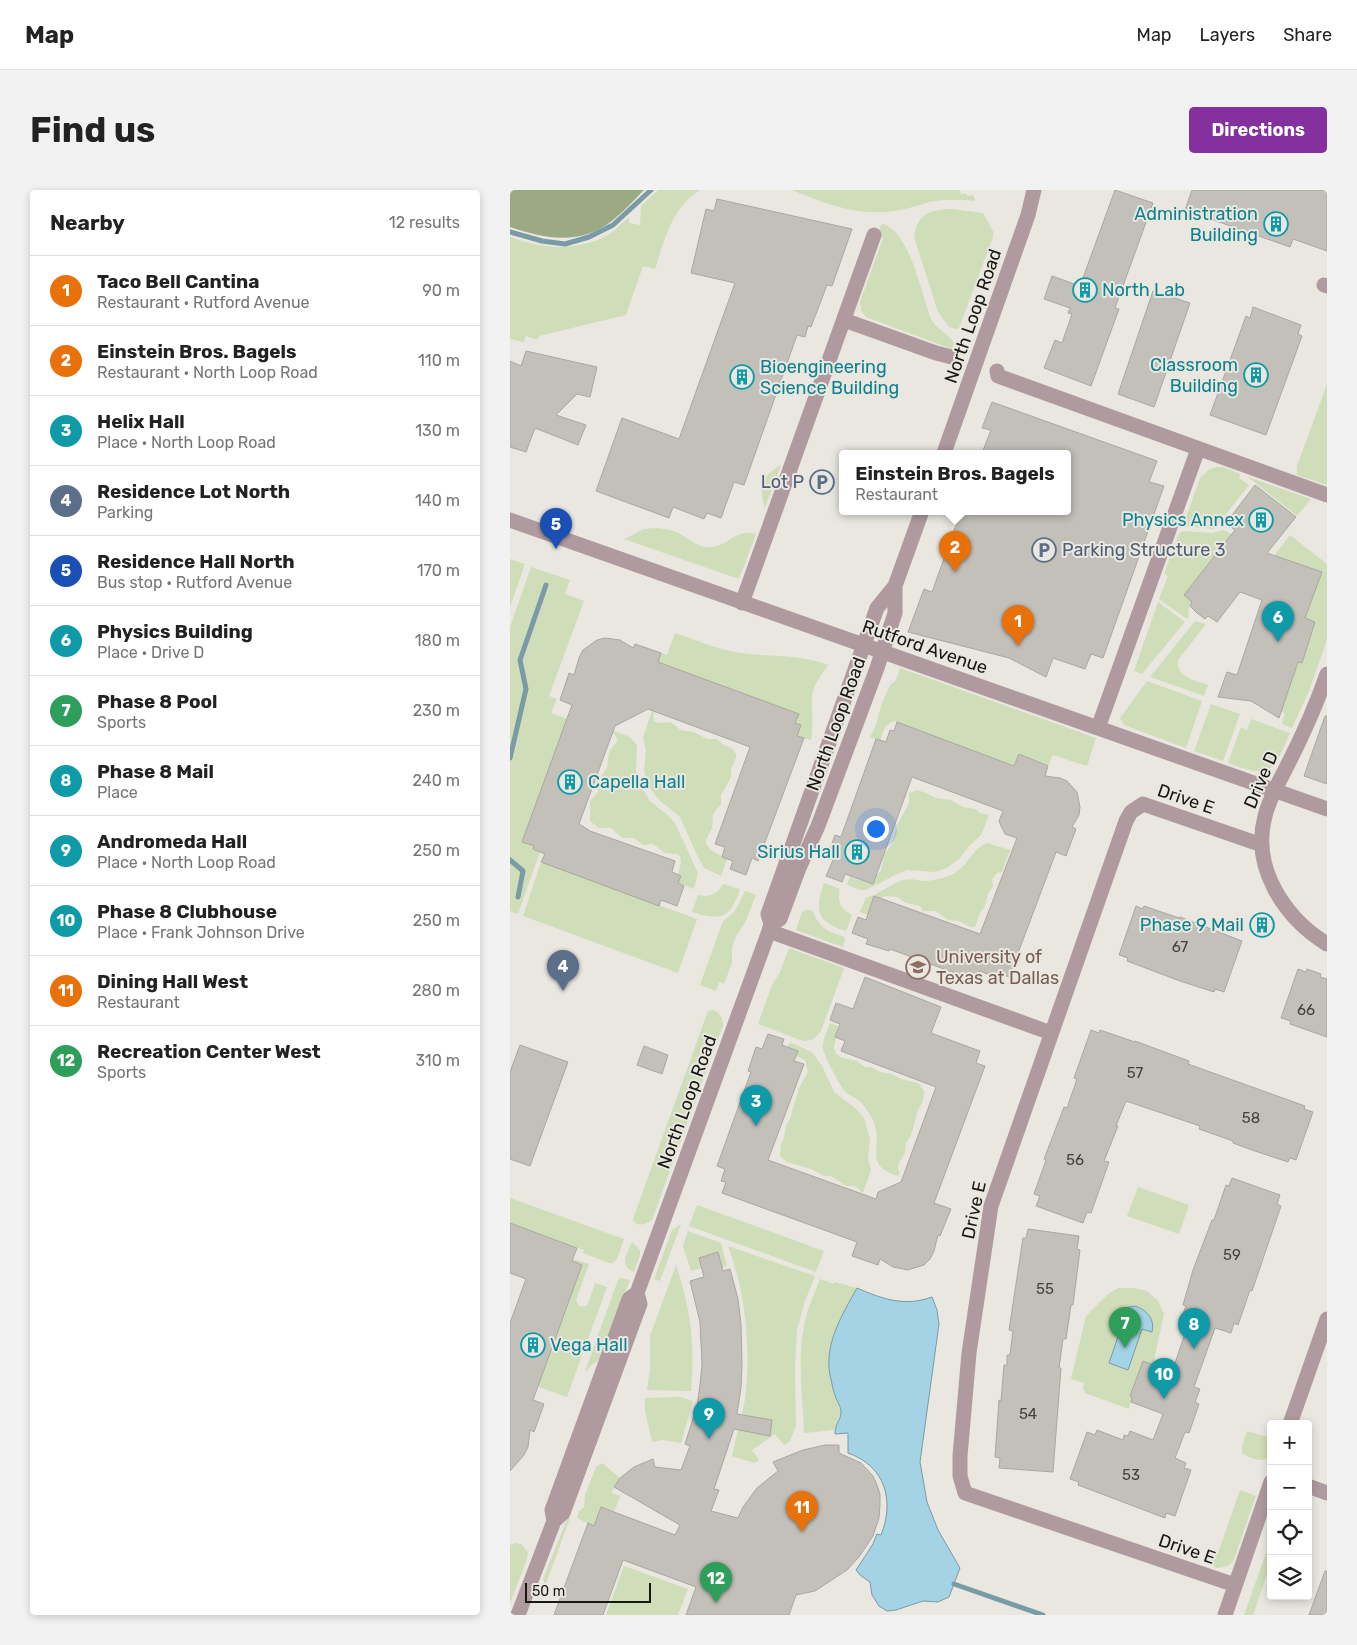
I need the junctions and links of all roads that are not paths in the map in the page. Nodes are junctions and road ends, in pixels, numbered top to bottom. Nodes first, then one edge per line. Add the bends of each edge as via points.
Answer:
1 (1034, 190) edge
2 (874, 235) dead end
3 (844, 320) junction
4 (952, 357) dead end
5 (997, 371) dead end
6 (1198, 449) junction
7 (945, 450) edge
8 (1327, 495) edge
9 (921, 515) edge
10 (510, 520) edge
11 (895, 586) junction
12 (742, 603) junction
13 (864, 645) junction
14 (883, 652) junction
15 (1327, 674) edge
16 (1098, 728) junction
17 (1275, 790) junction
18 (1327, 809) edge
19 (1262, 845) junction
20 (770, 928) junction
21 (1327, 944) edge
22 (1051, 1033) junction
23 (1327, 1319) edge
24 (1291, 1420) edge
25 (1312, 1487) edge
26 (1267, 1493) edge
27 (1327, 1493) edge
28 (1235, 1585) junction
29 (518, 1615) edge
30 (1225, 1615) edge

1 - 7 street, North Loop Road via 1028,216
2 - 3 street
3 - 4 street
3 - 12 street
5 - 6 street via 998,376
6 - 8 street
6 - 16 street
9 - 11 street, North Loop Road
10 - 12 street, Rutford Avenue
11 - 13 street, North Loop Road via 877,608
11 - 14 street, North Loop Road via 895,614
12 - 13 street, Rutford Avenue
13 - 14 street, Rutford Avenue
13 - 20 street, North Loop Road via 768,914
14 - 16 street, Rutford Avenue
14 - 20 street, North Loop Road via 818,826 780,918
15 - 17 street, Drive D via 1315,708
16 - 17 street, Rutford Avenue
17 - 18 street, Rutford Avenue
17 - 19 street, Drive D via 1265,815
19 - 21 street, Drive D via 1266,866 1281,902 1302,926
19 - 22 street, Drive E via 1144,804 1131,812
20 - 22 street
20 - 29 street, North Loop Road via 637,1293 640,1304 563,1513 554,1521
22 - 28 street, Drive E via 990,1212 969,1353 960,1456 960,1476 965,1493
23 - 24 street
25 - 27 street
26 - 28 street
28 - 30 street

